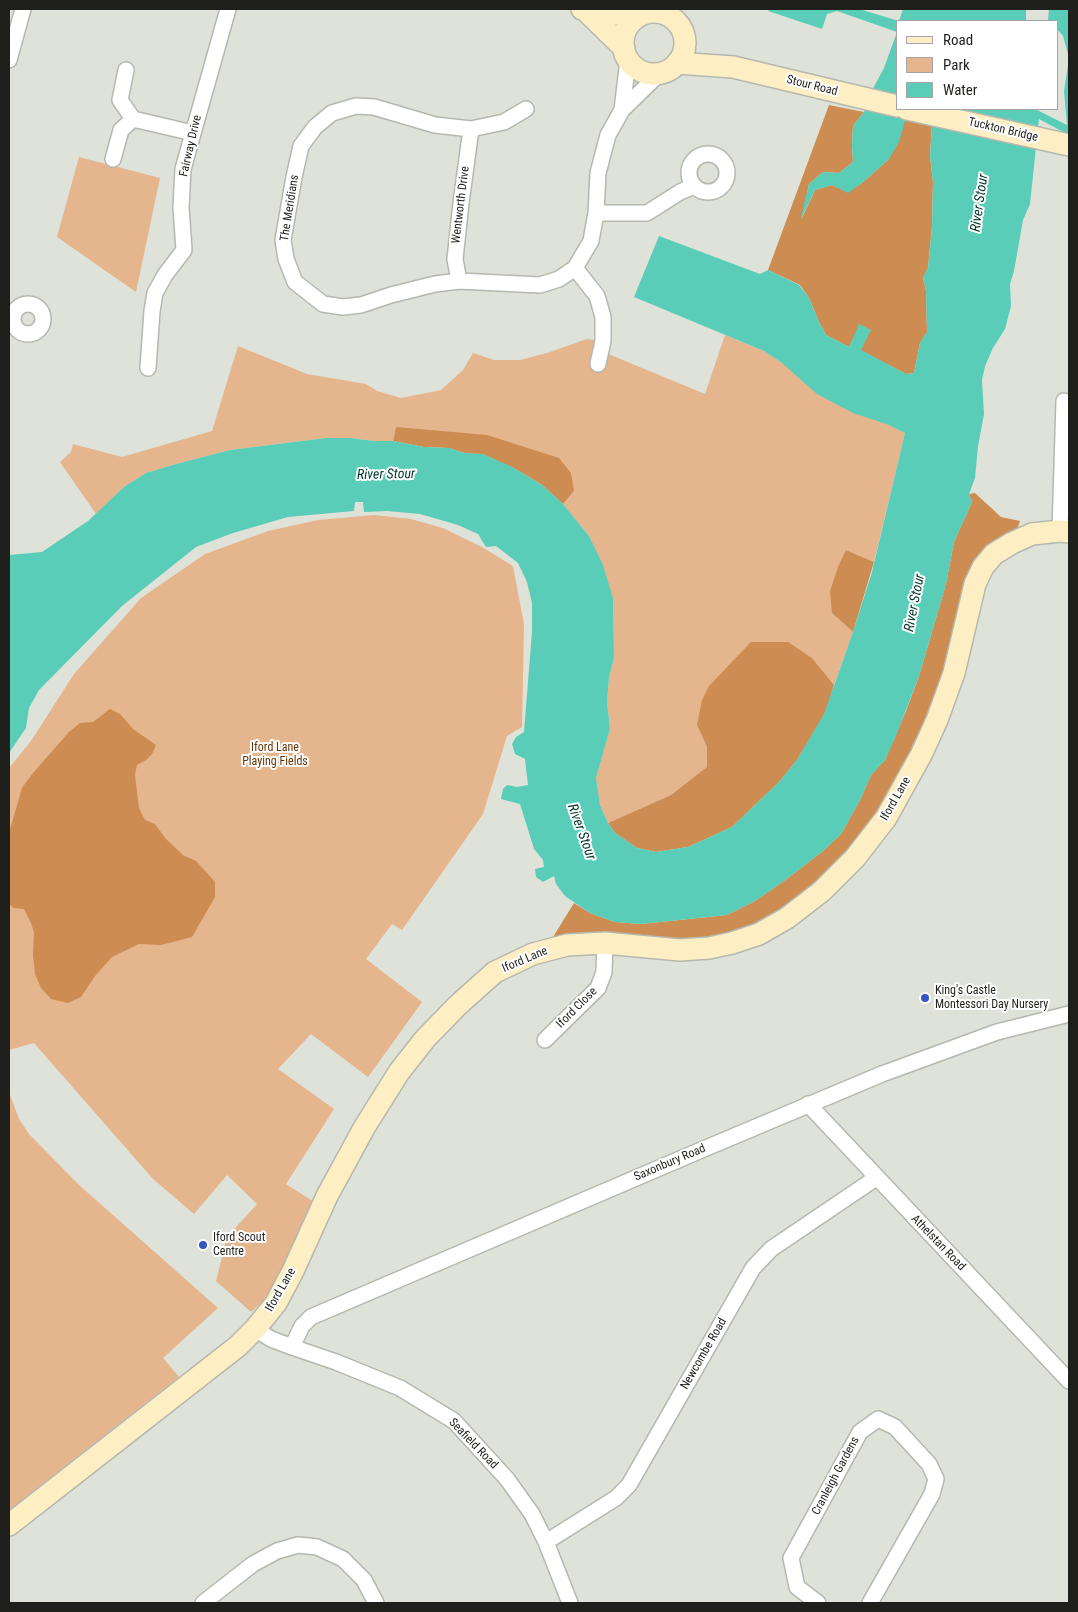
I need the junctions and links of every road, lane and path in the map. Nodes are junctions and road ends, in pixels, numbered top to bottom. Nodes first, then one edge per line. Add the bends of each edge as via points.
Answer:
1 (23, 9) edge
2 (228, 9) edge
3 (583, 9) edge
4 (649, 12) edge
5 (680, 23) edge
6 (626, 54) junction
7 (9, 60) edge
8 (733, 67) junction
9 (669, 68) junction
10 (126, 70) dead end
11 (896, 107) edge
12 (526, 109) dead end
13 (622, 110) junction
14 (911, 110) edge
15 (132, 119) junction
16 (472, 129) junction
17 (193, 133) junction
18 (1069, 146) edge
19 (113, 159) dead end
20 (694, 186) dead end
21 (596, 213) junction
22 (575, 268) junction
23 (458, 281) junction
24 (598, 364) dead end
25 (148, 368) dead end
26 (1064, 401) dead end
27 (1064, 532) edge
28 (605, 943) junction
29 (1069, 1014) edge
30 (545, 1040) dead end
31 (808, 1104) junction
32 (876, 1178) junction
33 (255, 1329) junction
34 (292, 1348) junction
35 (1069, 1381) edge
36 (9, 1525) edge
37 (546, 1542) junction
38 (203, 1603) edge
39 (376, 1603) edge
40 (568, 1603) edge
41 (818, 1603) edge
42 (870, 1603) edge

1 - 7 street
2 - 17 street, Fairway Drive
3 - 4 street
3 - 6 street
4 - 5 street via 670,16
4 - 6 street via 633,20 626,30
5 - 8 street, Stour Road
5 - 9 street via 684,52
6 - 9 street via 639,70 648,73
6 - 13 street, The Meridians
8 - 9 street, Stour Road
8 - 11 street, Stour Road
9 - 13 street, The Meridians
10 - 15 street via 120,100
12 - 16 street, The Meridians via 504,122
13 - 21 street, The Meridians via 608,135 598,173
14 - 18 street, Tuckton Bridge
15 - 17 street
15 - 19 street via 121,130
16 - 23 street, Wentworth Drive via 455,259
16 - 23 street, The Meridians via 434,125 374,107 356,106 332,113 315,127 301,146 283,240 295,282 324,304 361,305 435,284
17 - 25 street, Fairway Drive via 184,169 181,207 184,250 155,292
20 - 21 street via 647,213
21 - 22 street, The Meridians via 591,241
22 - 23 street, The Meridians via 559,279 540,285
22 - 24 street via 597,296 603,317 603,341
26 - 27 street
27 - 28 street, Iford Lane via 1032,534 994,554 983,567 975,584 954,673 921,755 886,818 855,858 822,891 787,918 759,934 732,943 680,950
28 - 30 street, Iford Close via 604,972 598,988
28 - 33 street, Iford Lane via 560,946 533,954 495,972 425,1038 364,1128 280,1295
29 - 31 street, Saxonbury Road via 997,1032
31 - 32 street, Athelstan Road
31 - 34 street, Saxonbury Road via 311,1317 302,1326
32 - 35 street, Athelstan Road
32 - 37 street, Newcombe Road via 771,1249 753,1268 629,1485 616,1498
33 - 34 street, Seafield Road
33 - 36 street, Iford Lane via 238,1346
34 - 37 street, Seafield Road via 400,1388 454,1421 507,1478 532,1514
37 - 40 street, Seafield Road
38 - 39 street via 254,1564 277,1551 298,1545 317,1547 343,1558 364,1580
41 - 42 street, Cranleigh Gardens via 797,1587 791,1558 860,1432 878,1419 895,1427 929,1464 936,1479 932,1494

